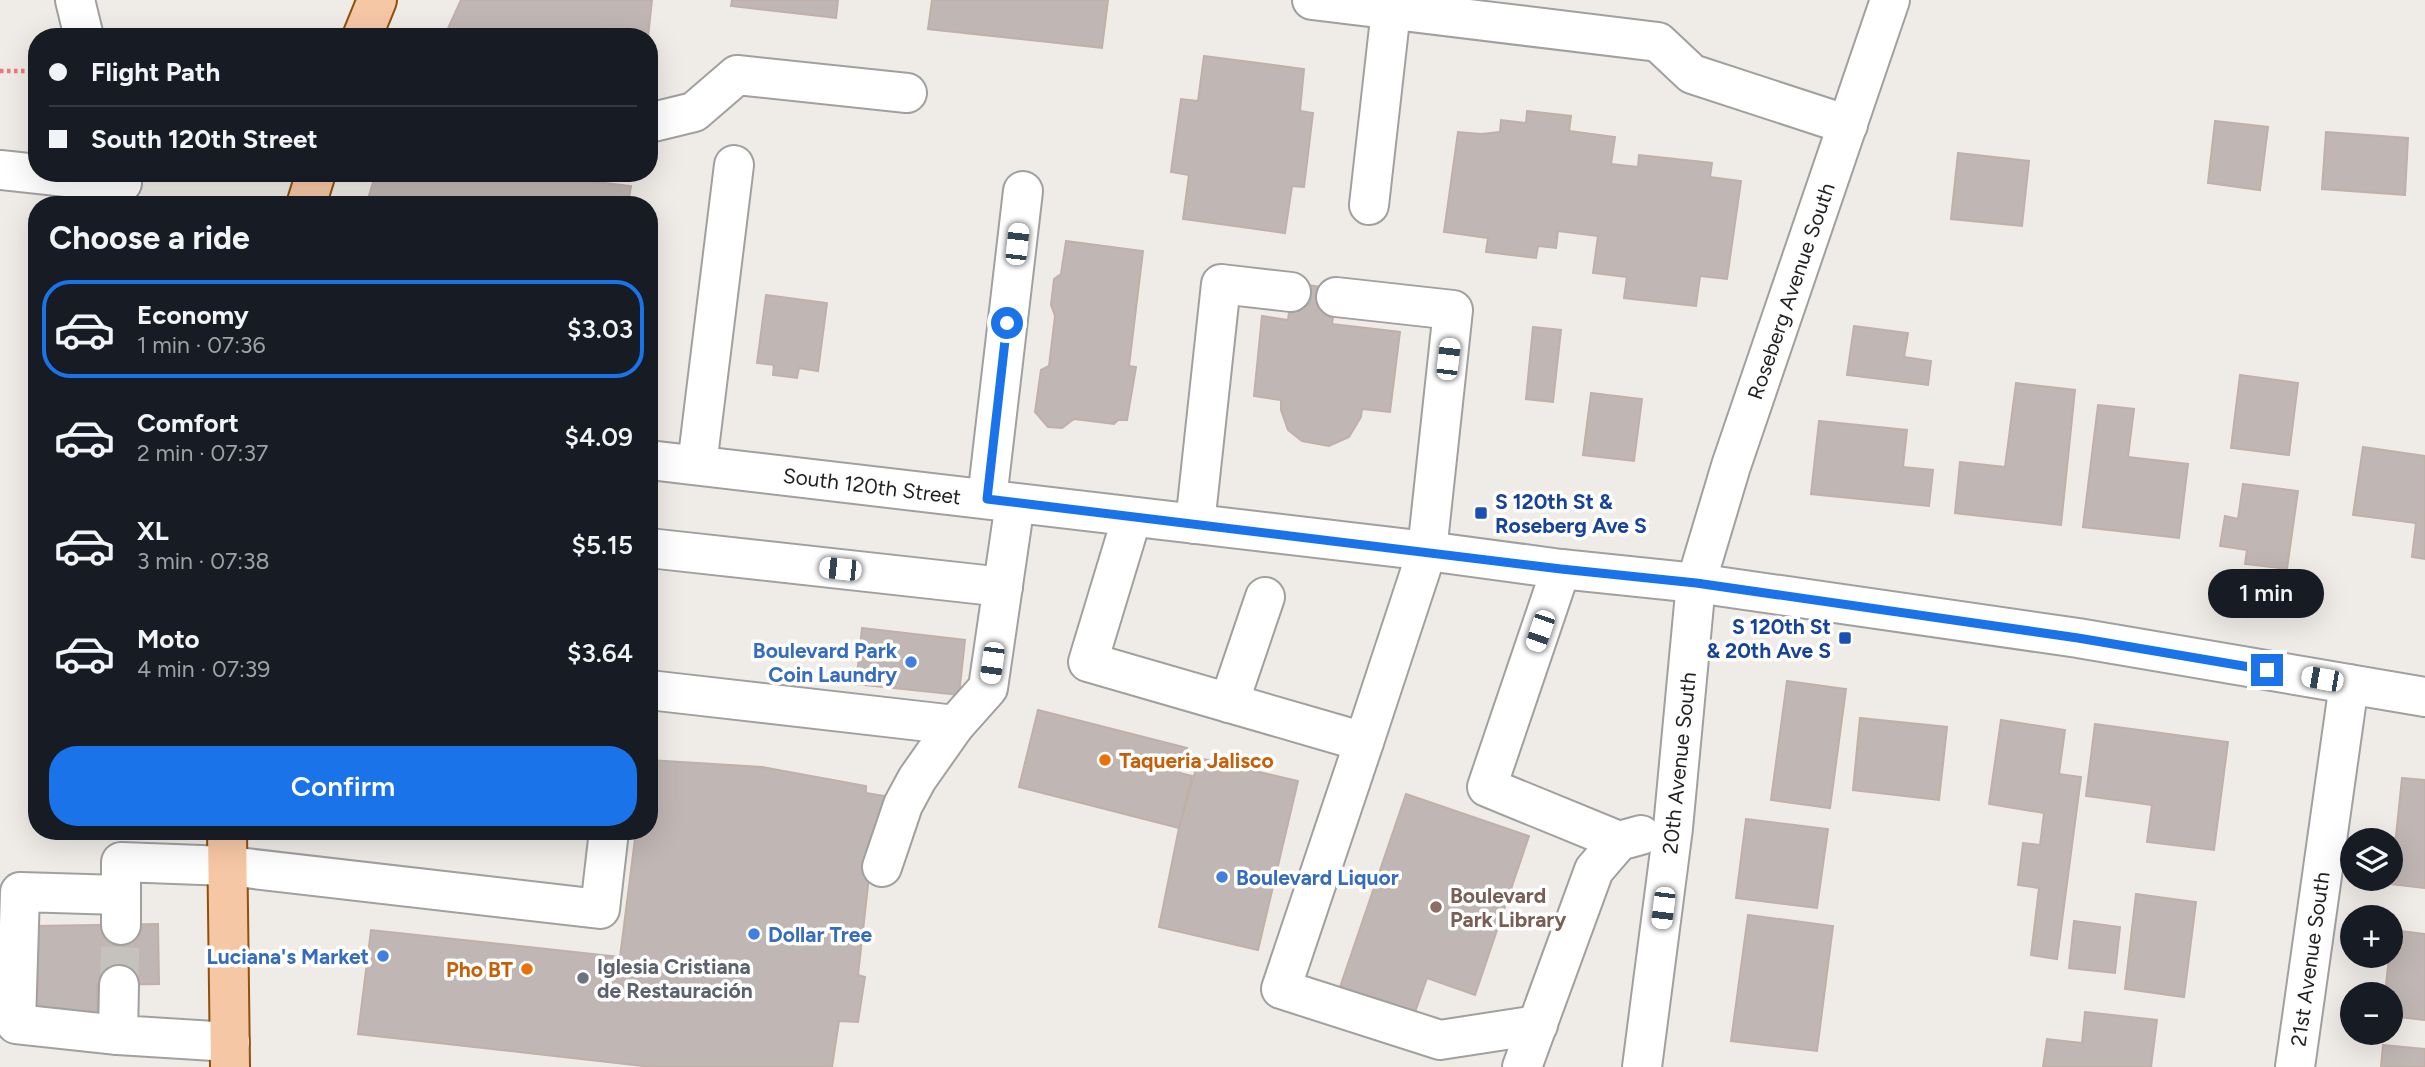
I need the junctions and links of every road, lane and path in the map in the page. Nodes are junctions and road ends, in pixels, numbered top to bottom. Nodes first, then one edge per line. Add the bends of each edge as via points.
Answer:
1 (75, 0) edge
2 (377, 0) edge
3 (1312, 0) edge
4 (1891, 0) edge
5 (1391, 10) junction
6 (82, 28) edge
7 (366, 28) edge
8 (0, 71) edge
9 (28, 71) edge
10 (906, 93) dead end
11 (658, 121) edge
12 (1848, 125) junction
13 (734, 165) dead end
14 (0, 170) edge
15 (28, 174) edge
16 (87, 182) edge
17 (123, 187) edge
18 (1023, 191) dead end
19 (1370, 205) dead end
20 (1291, 292) dead end
21 (1336, 297) dead end
22 (697, 465) junction
23 (658, 467) edge
24 (1001, 501) junction
25 (1132, 516) junction
26 (1195, 524) junction
27 (658, 549) edge
28 (1427, 551) junction
29 (1561, 569) junction
30 (1696, 583) junction
31 (1003, 587) junction
32 (1265, 597) dead end
33 (2348, 684) junction
34 (658, 691) edge
35 (2425, 697) edge
36 (1229, 703) junction
37 (955, 725) junction
38 (1364, 742) junction
39 (1673, 828) junction
40 (608, 840) edge
41 (1619, 841) junction
42 (228, 849) edge
43 (882, 867) dead end
44 (119, 985) tunnel mouth
45 (1538, 1025) junction
46 (118, 1035) junction
47 (230, 1055) edge
48 (1522, 1067) edge
49 (1642, 1067) edge
50 (2295, 1067) edge

1 - 6 street
2 - 7 main road
3 - 5 street
4 - 12 street, Roseberg Avenue South
5 - 12 street via 1658,43 1692,74
5 - 19 street
8 - 9 path
10 - 11 street via 737,75 694,112
12 - 30 street, Roseberg Avenue South via 1731,466
13 - 22 street
14 - 15 street
16 - 17 street
18 - 24 street
20 - 26 street via 1221,284
21 - 28 street via 1453,310
22 - 23 street, South 120th Street
22 - 24 street, South 120th Street
24 - 25 street, South 120th Street
24 - 31 street
25 - 26 street, South 120th Street
25 - 36 street via 1087,662
26 - 28 street, South 120th Street
27 - 31 street
28 - 29 street, South 120th Street
28 - 38 street
29 - 30 street, South 120th Street
29 - 41 street via 1487,788
30 - 33 street, South 120th Street via 2078,638
30 - 39 street, 20th Avenue South
31 - 37 street via 988,688
32 - 36 street
33 - 35 street, South 120th Street
33 - 50 street, 21st Avenue South
34 - 37 street
36 - 38 street
37 - 43 street via 903,805
38 - 45 street via 1281,989 1440,1040
39 - 41 street
39 - 49 street, 20th Avenue South
40 - 42 street via 600,909
41 - 45 street via 1594,870
42 - 46 street via 121,862 120,910 20,891 16,1024
42 - 47 main road
44 - 46 street
45 - 48 street
46 - 47 street

